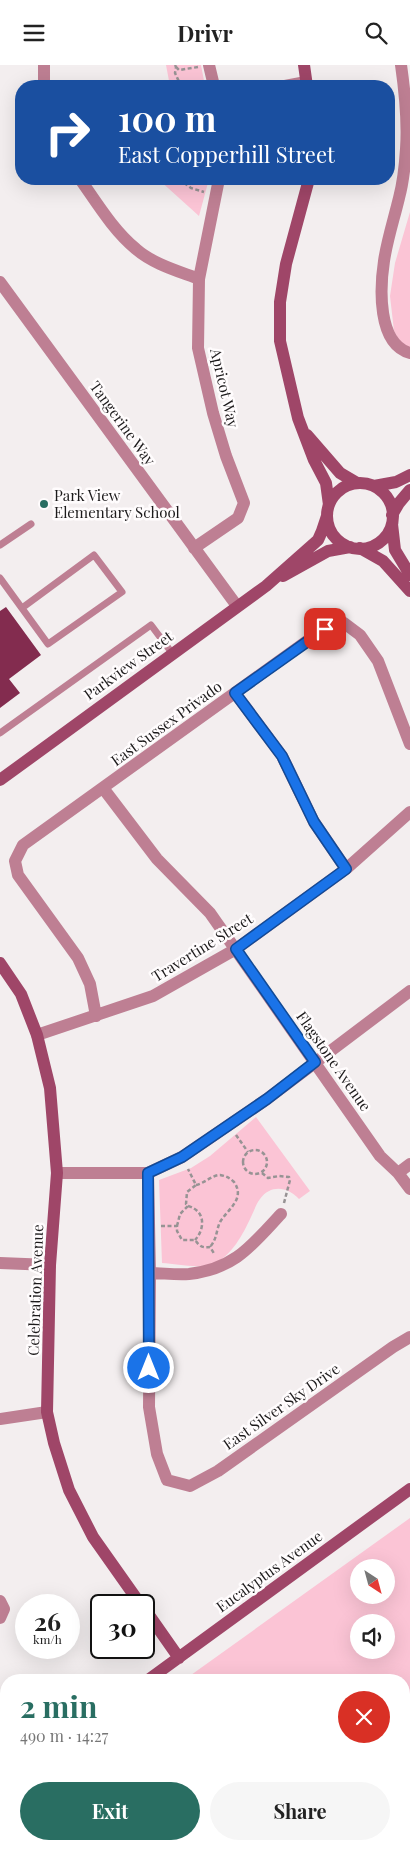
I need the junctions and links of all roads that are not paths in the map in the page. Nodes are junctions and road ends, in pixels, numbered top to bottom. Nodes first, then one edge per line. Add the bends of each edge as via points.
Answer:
1 (44, 65) edge
2 (209, 65) edge
3 (304, 65) edge
4 (401, 65) edge
5 (44, 80) edge
6 (213, 80) edge
7 (306, 80) edge
8 (408, 129) edge
9 (84, 185) edge
10 (218, 185) edge
11 (307, 185) edge
12 (199, 279) junction
13 (0, 282) edge
14 (408, 352) edge
15 (304, 432) junction
16 (410, 475) edge
17 (357, 483) junction
18 (374, 486) junction
19 (410, 490) edge
20 (328, 511) junction
21 (392, 519) junction
22 (31, 524) dead end
23 (0, 545) edge
24 (355, 547) junction
25 (194, 548) junction
26 (410, 575) edge
27 (0, 578) edge
28 (266, 585) junction
29 (410, 591) edge
30 (237, 606) junction
31 (22, 608) junction
32 (172, 653) junction
33 (235, 693) junction
34 (0, 733) edge
35 (410, 744) edge
36 (3, 776) edge
37 (103, 788) junction
38 (410, 813) edge
39 (346, 869) junction
40 (236, 949) junction
41 (0, 963) edge
42 (410, 991) edge
43 (96, 1016) junction
44 (37, 1035) junction
45 (315, 1062) junction
46 (410, 1164) edge
47 (56, 1173) junction
48 (148, 1173) junction
49 (398, 1173) junction
50 (410, 1189) edge
51 (282, 1214) road end
52 (0, 1263) edge
53 (50, 1265) junction
54 (150, 1273) junction
55 (410, 1337) edge
56 (47, 1412) junction
57 (0, 1419) edge
58 (410, 1489) edge
59 (134, 1594) edge
60 (155, 1624) edge
61 (179, 1658) junction
62 (156, 1674) edge

1 - 5 street
2 - 6 street
3 - 7 street
4 - 8 street
8 - 14 street via 400,196 384,261 382,306 389,335
9 - 12 street via 115,228 136,250
10 - 12 street, Apricot Way
11 - 15 street via 286,264 280,302 280,341 291,396
12 - 25 street, Apricot Way via 198,348 213,413 244,503 238,518
13 - 25 street, Tangerine Way
15 - 17 street via 340,473
15 - 20 street via 326,483
16 - 18 street via 396,482
17 - 18 street
17 - 20 street via 339,490
18 - 21 street via 387,498
19 - 21 street
20 - 24 street via 328,526 333,535 340,542
20 - 28 street via 318,539
21 - 24 street via 389,531 377,543 369,547
21 - 26 street via 395,550
22 - 23 lane
24 - 28 street via 328,551
24 - 29 street via 383,561
25 - 30 street, Tangerine Way
27 - 31 lane
28 - 30 street, Parkview Street
30 - 32 street, Parkview Street
31 - 31 lane via 48,644 122,592 94,555
32 - 34 lane via 151,625
32 - 36 street, Parkview Street
33 - 35 street, East Sussex Privado via 325,629 344,623 360,635 378,661
33 - 37 street, East Sussex Privado
33 - 39 street via 282,756 314,822
37 - 40 street, Flagstone Avenue via 157,859 210,913
37 - 43 street, East Sussex Privado via 23,845 15,861 18,875 78,959 90,984
38 - 39 street, Travertine Street
39 - 40 street, Travertine Street
40 - 43 street, Travertine Street via 153,997
40 - 45 street, Flagstone Avenue
41 - 44 street, Celebration Avenue via 21,994
42 - 45 street
43 - 44 street, Travertine Street
44 - 47 street, Celebration Avenue via 50,1089
45 - 48 street via 229,1126 182,1157
45 - 49 street, Flagstone Avenue via 380,1156
46 - 49 street
47 - 48 street
47 - 53 street, Celebration Avenue
48 - 54 street
49 - 50 street, Flagstone Avenue
51 - 54 street via 244,1253 223,1266 188,1274
52 - 53 street
53 - 56 street, Celebration Avenue
54 - 55 street, East Silver Sky Drive via 149,1407 156,1455 167,1480 190,1486 218,1471
56 - 57 street
56 - 59 street, Celebration Avenue via 68,1490 93,1537
58 - 61 street, Eucalyptus Avenue
60 - 61 street
61 - 62 street, Eucalyptus Avenue

